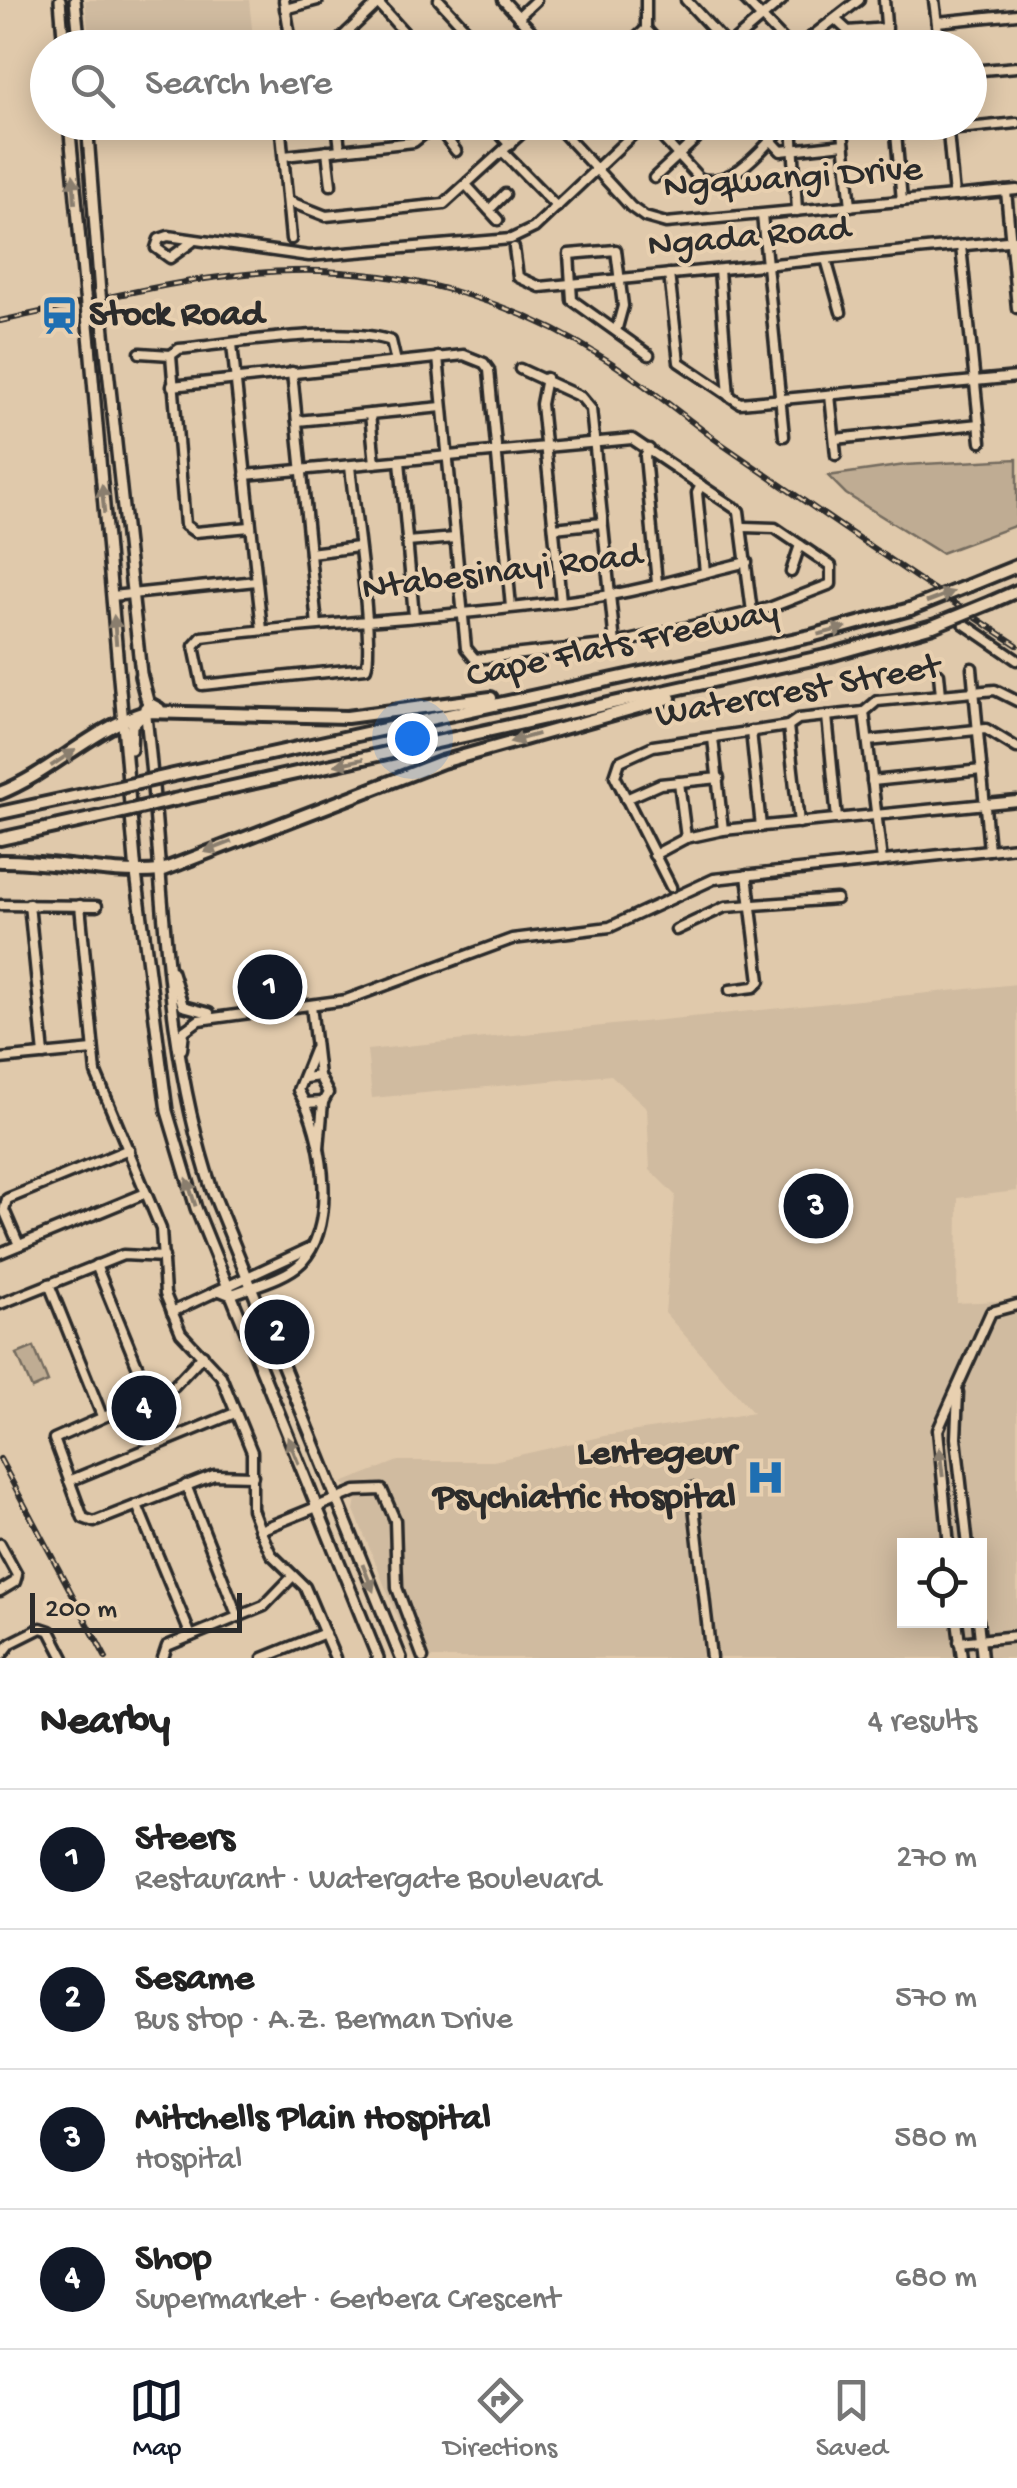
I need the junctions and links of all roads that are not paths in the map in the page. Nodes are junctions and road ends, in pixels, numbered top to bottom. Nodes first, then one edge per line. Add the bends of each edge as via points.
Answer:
1 (60, 0) edge
2 (75, 0) edge
3 (318, 0) edge
4 (439, 0) edge
5 (502, 0) edge
6 (536, 0) edge
7 (646, 0) edge
8 (686, 0) edge
9 (745, 0) edge
10 (782, 0) edge
11 (858, 0) edge
12 (884, 0) edge
13 (934, 0) edge
14 (378, 1) edge
15 (284, 4) edge
16 (1017, 14) edge
17 (518, 17) junction
18 (761, 17) junction
19 (835, 19) junction
20 (937, 22) junction
21 (887, 28) joint
22 (646, 29) edge
23 (62, 30) edge
24 (78, 30) edge
25 (289, 30) edge
26 (350, 30) edge
27 (403, 30) edge
28 (467, 30) edge
29 (530, 30) edge
30 (712, 30) edge
31 (746, 30) edge
32 (775, 30) edge
33 (819, 30) edge
34 (847, 30) edge
35 (861, 30) edge
36 (938, 30) edge
37 (1017, 67) edge
38 (987, 70) edge
39 (1017, 123) edge
40 (987, 124) edge
41 (71, 140) edge
42 (87, 140) edge
43 (282, 140) edge
44 (339, 140) edge
45 (417, 140) edge
46 (449, 140) edge
47 (501, 140) edge
48 (515, 140) edge
49 (569, 140) edge
50 (628, 140) edge
51 (664, 140) edge
52 (694, 140) edge
53 (770, 140) joint
54 (792, 140) edge
55 (844, 140) edge
56 (897, 140) edge
57 (949, 140) edge
58 (844, 144) junction
59 (507, 148) junction
60 (340, 149) junction
61 (793, 150) junction
62 (328, 151) junction
63 (456, 151) dead end
64 (678, 155) junction
65 (284, 156) junction
66 (597, 169) junction
67 (654, 178) dead end
68 (331, 184) dead end
69 (467, 186) junction
70 (1017, 190) edge
71 (1006, 191) junction
72 (505, 194) dead end
73 (954, 196) junction
74 (288, 201) junction
75 (902, 201) junction
76 (851, 206) junction
77 (557, 207) junction
78 (488, 210) junction
79 (797, 211) junction
80 (762, 214) junction
81 (498, 220) dead end
82 (292, 239) dead end
83 (1014, 240) edge
84 (192, 242) dead end
85 (962, 246) junction
86 (514, 248) dead end
87 (826, 259) junction
88 (768, 266) junction
89 (719, 270) junction
90 (669, 274) junction
91 (620, 278) junction
92 (570, 284) junction
93 (1017, 308) edge
94 (842, 312) dead end
95 (617, 328) junction
96 (232, 344) junction
97 (140, 353) dead end
98 (171, 355) junction
99 (649, 355) dead end
100 (438, 358) junction
101 (396, 362) junction
102 (520, 369) dead end
103 (292, 372) junction
104 (1017, 377) edge
105 (236, 378) junction
106 (546, 378) junction
107 (974, 381) junction
108 (172, 386) junction
109 (830, 395) junction
110 (728, 396) junction
111 (780, 400) junction
112 (442, 407) junction
113 (370, 414) junction
114 (297, 421) junction
115 (979, 424) junction
116 (784, 436) dead end
117 (835, 439) junction
118 (594, 442) junction
119 (981, 442) dead end
120 (546, 447) junction
121 (648, 449) junction
122 (496, 452) junction
123 (836, 455) dead end
124 (447, 457) junction
125 (400, 461) junction
126 (375, 463) junction
127 (350, 466) junction
128 (302, 470) junction
129 (245, 475) junction
130 (701, 484) junction
131 (602, 523) junction
132 (250, 527) junction
133 (554, 528) junction
134 (744, 528) junction
135 (455, 538) junction
136 (407, 542) junction
137 (800, 545) junction
138 (358, 548) junction
139 (310, 553) junction
140 (748, 562) junction
141 (1017, 566) edge
142 (705, 572) junction
143 (791, 572) dead end
144 (256, 581) junction
145 (657, 583) junction
146 (1017, 591) edge
147 (133, 594) junction
148 (609, 595) junction
149 (112, 596) junction
150 (561, 601) junction
151 (511, 607) junction
152 (462, 612) junction
153 (752, 612) junction
154 (414, 616) junction
155 (365, 620) junction
156 (963, 622) dead end
157 (317, 625) junction
158 (262, 630) junction
159 (615, 644) junction
160 (1017, 660) edge
161 (972, 668) dead end
162 (939, 674) dead end
163 (141, 676) junction
164 (718, 680) junction
165 (974, 692) junction
166 (941, 695) junction
167 (531, 696) junction
168 (1017, 702) edge
169 (145, 712) junction
170 (864, 712) junction
171 (284, 716) junction
172 (827, 716) junction
173 (124, 719) junction
174 (788, 726) junction
175 (979, 729) junction
176 (751, 730) junction
177 (713, 738) junction
178 (868, 741) junction
179 (1017, 748) edge
180 (982, 770) junction
181 (719, 778) junction
182 (872, 781) junction
183 (679, 782) junction
184 (0, 793) edge
185 (626, 799) junction
186 (1017, 801) edge
187 (984, 804) junction
188 (0, 813) edge
189 (877, 815) junction
190 (837, 819) junction
191 (799, 822) junction
192 (761, 827) junction
193 (723, 830) junction
194 (133, 831) junction
195 (686, 838) junction
196 (0, 839) edge
197 (1017, 848) edge
198 (988, 850) junction
199 (654, 854) junction
200 (0, 861) edge
201 (882, 861) junction
202 (160, 871) junction
203 (136, 873) junction
204 (747, 875) junction
205 (671, 887) dead end
206 (836, 898) dead end
207 (0, 904) edge
208 (29, 904) junction
209 (80, 905) junction
210 (97, 906) dead end
211 (751, 906) junction
212 (676, 930) dead end
213 (167, 942) junction
214 (730, 990) dead end
215 (311, 1005) junction
216 (222, 1014) junction
217 (93, 1050) junction
218 (314, 1050) junction
219 (44, 1055) junction
220 (0, 1058) edge
221 (320, 1076) junction
222 (304, 1078) junction
223 (183, 1083) junction
224 (323, 1102) junction
225 (305, 1103) junction
226 (129, 1149) junction
227 (318, 1157) junction
228 (146, 1194) junction
229 (19, 1245) junction
230 (310, 1248) junction
231 (0, 1253) edge
232 (164, 1257) junction
233 (96, 1265) junction
234 (246, 1276) junction
235 (49, 1284) junction
236 (250, 1286) junction
237 (225, 1290) junction
238 (0, 1304) edge
239 (1017, 1305) edge
240 (172, 1312) junction
241 (203, 1355) junction
242 (960, 1383) junction
243 (150, 1397) junction
244 (235, 1413) junction
245 (102, 1416) junction
246 (253, 1476) junction
247 (69, 1480) junction
248 (186, 1484) junction
249 (692, 1488) dead end
250 (336, 1498) junction
251 (137, 1504) junction
252 (317, 1508) junction
253 (260, 1530) junction
254 (948, 1538) edge
255 (967, 1538) edge
256 (0, 1544) edge
257 (293, 1576) junction
258 (0, 1590) edge
259 (238, 1616) junction
260 (958, 1628) edge
261 (979, 1628) edge
262 (325, 1634) junction
263 (192, 1636) junction
264 (1017, 1636) edge
265 (980, 1640) junction
266 (960, 1642) junction
267 (0, 1656) edge
268 (64, 1658) edge
269 (164, 1658) edge
270 (263, 1658) edge
271 (335, 1658) edge
272 (378, 1658) edge
273 (401, 1658) edge
274 (423, 1658) edge
275 (712, 1658) edge
276 (962, 1658) edge
277 (982, 1658) edge

1 - 23 main road
2 - 24 main road
3 - 15 street
4 - 28 street
5 - 17 street
6 - 17 street
7 - 22 street
8 - 30 street
9 - 18 street
10 - 18 street
11 - 19 street
12 - 21 street
13 - 20 street
14 - 26 street
14 - 27 street
15 - 25 street
16 - 20 street
17 - 29 street
18 - 31 street
18 - 32 street
19 - 33 street
19 - 34 street
20 - 36 street
21 - 35 street
37 - 38 street
39 - 40 street
149 -> 41 main road, bridge
42 - 147 main road, bridge
43 - 65 street
44 - 60 street
45 - 60 street
46 - 63 street
47 - 59 street
48 - 59 street
49 - 66 street, Ngqwangi Drive
50 - 66 street
51 - 64 street
52 - 64 street
53 - 61 street
53 - 64 street via 719,181 699,178
54 - 61 street
55 - 58 street
56 - 75 street
57 - 73 street
58 - 61 street
58 - 76 street
59 - 69 street
59 - 77 street
60 - 62 street
61 - 79 street
62 - 65 street
62 - 68 street
64 - 67 street
65 - 74 street
66 - 77 street
66 - 80 street, Ngqwangi Drive via 631,207 658,222
69 - 74 street via 444,204 326,216
69 - 78 street
70 - 71 street, Ngqwangi Drive
71 - 73 street, Ngqwangi Drive
71 - 83 street
72 - 78 street
73 - 75 street, Ngqwangi Drive
74 - 82 street
75 - 76 street, Ngqwangi Drive
76 - 79 street, Ngqwangi Drive
77 - 84 street via 511,239 368,254 308,256
78 - 81 street
79 - 80 street, Ngqwangi Drive
80 - 88 street
83 - 85 street, Ngada Road
83 - 93 street
85 - 87 street, Ngada Road
85 - 107 street
86 - 92 street, Ngada Road via 515,270 524,282
87 - 88 street, Ngada Road
87 - 94 street
88 - 89 street, Ngada Road
88 - 111 street
89 - 90 street, Ngada Road
89 - 110 street
90 - 91 street, Ngada Road
90 - 110 street via 679,362
91 - 92 street, Ngada Road
91 - 92 street via 616,250 576,252 567,261
91 - 95 street
92 - 95 street via 574,303
95 - 99 street
96 - 98 street
96 - 101 street via 375,338 392,341
96 - 105 street
97 - 98 street
98 - 108 street
100 - 101 street
100 - 112 street
100 - 122 street via 464,355 488,368
101 - 103 street
102 - 106 street
103 - 105 street
103 - 114 street
104 - 107 street
105 - 108 street
105 - 129 street
106 - 118 street via 590,404
106 - 120 street
107 - 109 street
107 - 115 street
108 - 132 street via 186,525 195,532
109 - 111 street
109 - 117 street
110 - 111 street via 743,404
111 - 116 street
112 - 113 street
112 - 124 street
113 - 114 street
113 - 126 street
114 - 128 street
115 - 117 street
115 - 119 street
117 - 123 street
118 - 120 street
118 - 121 street via 632,439
118 - 131 street
120 - 122 street
120 - 133 street
121 - 130 street
121 - 145 street
122 - 124 street
122 - 151 street
124 - 125 street
124 - 135 street
125 - 126 street
125 - 136 street
126 - 127 street
127 - 128 street
127 - 138 street
128 - 129 street
128 - 139 street
129 - 132 street
130 - 134 street via 738,509
130 - 142 street
131 - 133 street
131 - 148 street
132 - 144 street
133 - 150 street
134 - 137 street via 770,526
134 - 140 street
135 - 136 street
135 - 152 street
136 - 154 street
137 - 143 street
137 - 153 street via 831,566 832,584
138 - 139 street
138 - 155 street
139 - 157 street
140 - 142 street, Ntabesinayi Road
140 - 153 street
167 -> 141 highway, Cape Flats Freeway, bridge via 811,636 910,609
142 - 145 street, Ntabesinayi Road
144 - 147 street
144 - 158 street
145 - 148 street, Ntabesinayi Road
146 - 164 highway, Cape Flats Freeway, bridge via 933,626
147 - 149 street
147 - 163 main road
148 - 150 street, Ntabesinayi Road
148 - 159 street
173 -> 149 main road
150 - 151 street, Ntabesinayi Road
151 - 152 street, Ntabesinayi Road
152 - 154 street, Ntabesinayi Road
152 - 159 street via 466,648 475,660
153 - 159 street
154 - 155 street, Ntabesinayi Road
155 - 157 street, Ntabesinayi Road
155 - 158 street, Ntabesinayi Road via 364,670 199,682 196,640
156 - 160 street
157 - 158 street, Ntabesinayi Road
161 - 165 street, Watercrest Street
162 - 166 street
163 - 169 main road
163 - 171 highway via 148,703 159,709
164 -> 196 highway, Cape Flats Freeway, bridge
164 -> 202 highway via 442,762
165 - 166 street, Watercrest Street
165 - 168 street, Watercrest Street via 1000,690
165 - 175 street
166 - 170 street, Watercrest Street via 877,701
167 - 171 highway via 369,716
167 - 188 highway, Cape Flats Freeway, bridge
169 - 171 highway
169 - 173 highway
169 - 194 main road via 132,726
169 - 202 main road
170 - 172 street, Watercrest Street
170 - 178 street
172 - 174 street, Watercrest Street
172 - 190 street
184 -> 173 highway
173 - 194 main road
174 - 176 street, Watercrest Street
174 - 191 street
175 - 178 street
175 - 179 street
175 - 180 street
176 - 177 street, Watercrest Street
176 - 192 street
177 - 181 street
177 - 185 street, Watercrest Street via 646,748 617,763 615,776
178 - 182 street
180 - 182 street
180 - 187 street
181 - 183 street
181 - 193 street
182 - 189 street
183 - 185 street
183 - 195 street
185 - 199 street, Watercrest Street
186 - 187 street
187 - 189 street
187 - 198 street
189 - 190 street
189 - 201 street
190 - 191 street
191 - 192 street
192 - 193 street
193 - 195 street
194 - 203 main road
195 - 199 street
197 - 198 street
198 - 201 street
199 - 205 street, Watercrest Street
200 - 203 highway
201 - 204 street
202 - 203 highway
202 - 213 main road
237 -> 203 main road via 168,1110
204 - 211 street
204 - 215 street via 714,879 610,927 512,940 346,1000
206 - 211 street
207 - 208 street
208 - 209 street
208 - 219 street
209 - 210 street
209 - 217 street
211 - 212 street via 718,908
211 - 214 street via 759,984
213 - 216 street via 180,1004 194,1013
213 - 223 main road
215 - 216 street
215 - 218 street
216 - 223 street via 184,1030
217 - 219 street
217 - 226 street via 97,1078
218 - 221 street
218 - 222 street
219 - 220 street
221 - 222 street
221 - 224 street via 328,1087
222 - 225 street via 298,1090
223 - 234 main road via 201,1158
224 - 225 street
224 - 227 street
225 - 227 street
226 - 228 street
226 - 229 street via 7,1199 4,1210
227 - 230 street via 324,1217
228 - 229 street
228 - 232 street
229 - 231 street
230 - 234 street
230 - 236 street via 296,1266
232 - 233 street via 123,1255
232 - 240 street via 163,1288
233 - 235 street
233 - 243 street
234 - 236 main road
234 - 237 street
235 - 238 street
235 - 245 street
236 - 237 street
236 - 250 main road
237 - 240 street
252 -> 237 main road
239 - 242 street via 991,1312
240 - 241 street
241 - 243 street via 174,1386
241 - 244 street via 218,1371
254 -> 242 street via 938,1430
242 - 255 street via 956,1438
243 - 245 street
244 - 246 street via 252,1452
244 - 247 street
245 - 247 street via 54,1439
246 - 248 street via 214,1475
246 - 253 street via 252,1509
247 - 251 street via 88,1522
248 - 251 street
248 - 259 street
249 - 275 street
250 - 252 street
250 -> 273 main road
250 - 274 street via 372,1487 385,1495 395,1520 396,1588
251 - 263 street
252 - 253 street
252 - 272 main road
253 - 257 street via 271,1554
256 - 258 street via 17,1576
257 - 259 street via 264,1606
257 - 262 street
259 - 263 street
260 - 266 street
261 - 265 street
262 - 270 street
262 - 271 street
263 - 269 street via 167,1646
264 - 265 street
265 - 266 street
265 - 277 street
266 - 276 street
267 - 268 street via 41,1628 50,1631

